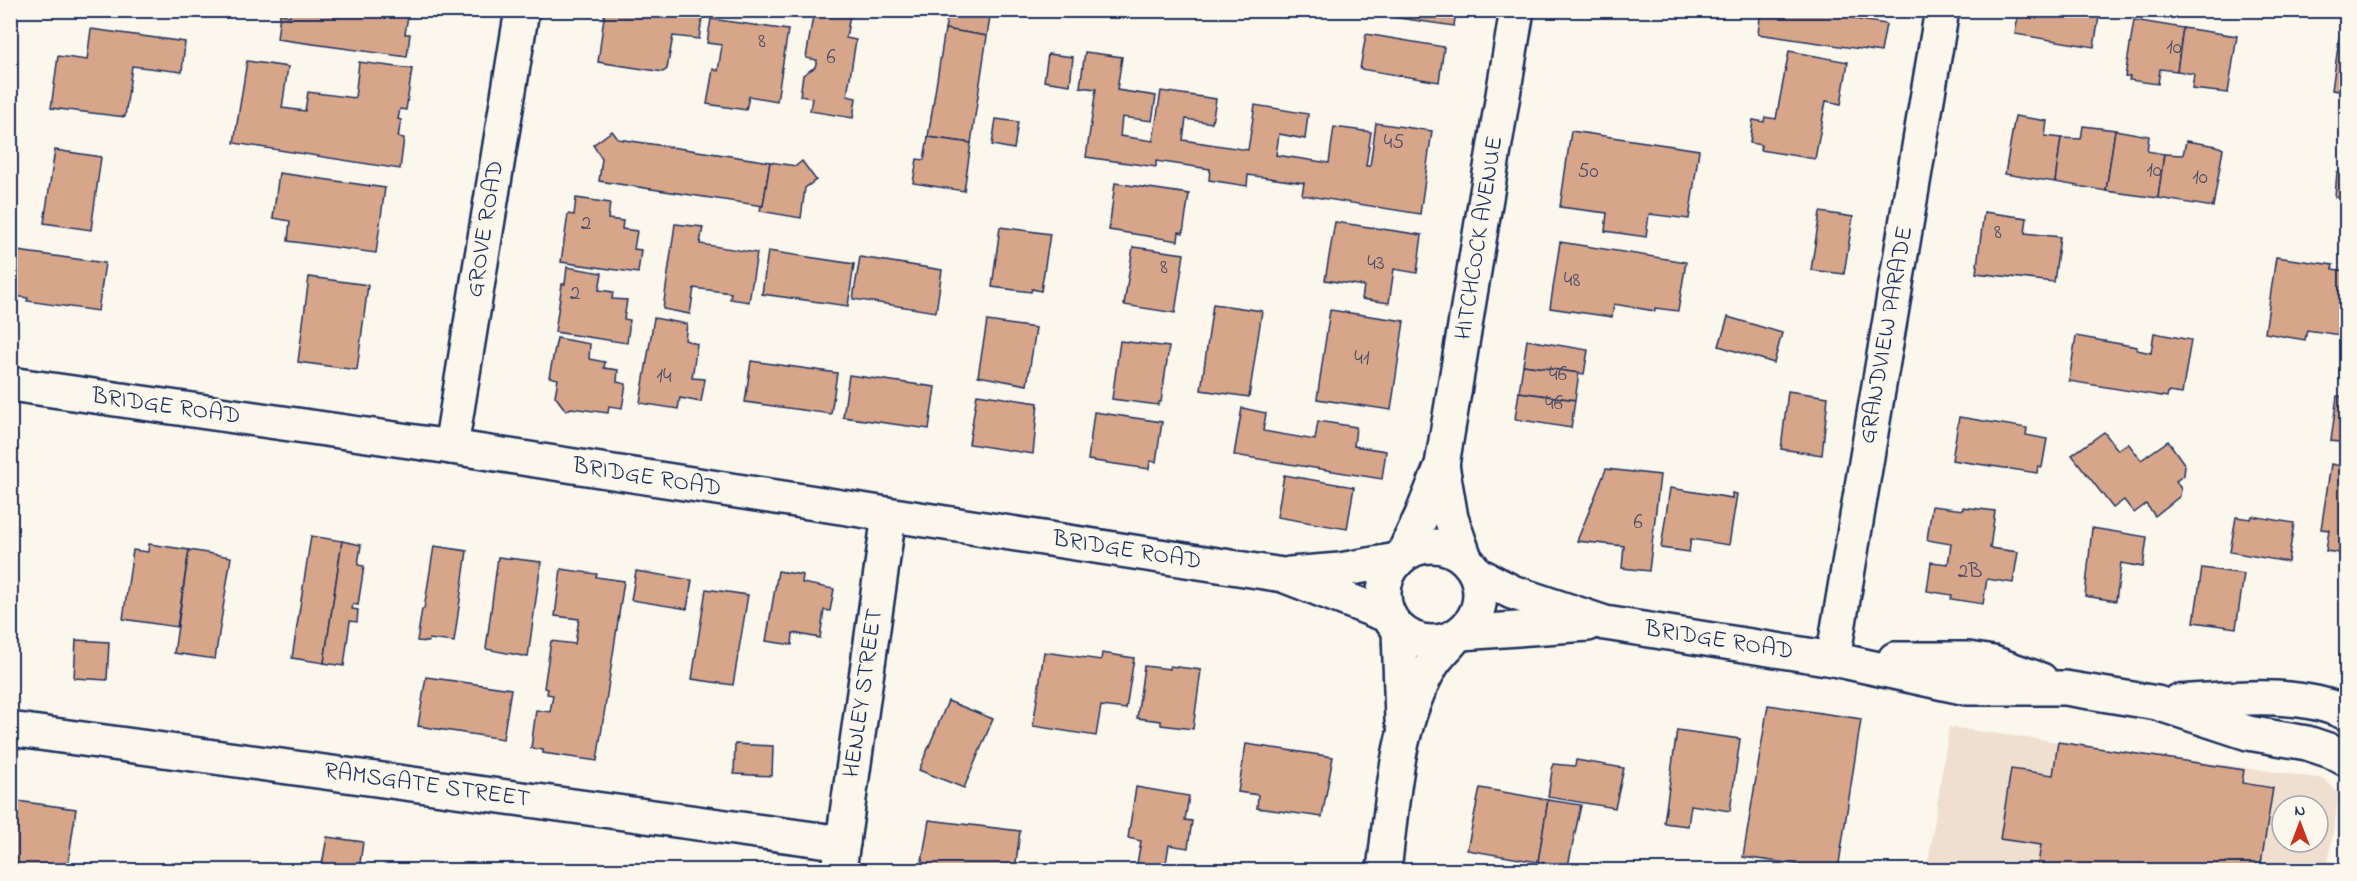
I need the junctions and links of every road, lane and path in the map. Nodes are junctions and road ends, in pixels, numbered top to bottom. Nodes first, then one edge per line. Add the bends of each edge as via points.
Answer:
1 (522, 10) edge
2 (1517, 10) edge
3 (1942, 10) edge
4 (10, 384) edge
5 (451, 447) junction
6 (1442, 465) junction
7 (889, 515) junction
8 (1400, 558) junction
9 (1471, 566) junction
10 (1283, 575) junction
11 (1394, 623) junction
12 (1605, 623) junction
13 (1458, 635) junction
14 (1833, 659) junction
15 (2157, 703) junction
16 (2346, 713) edge
17 (10, 729) edge
18 (1402, 734) junction
19 (2346, 759) edge
20 (841, 857) edge
21 (1384, 870) edge

1 - 5 street, GROVE ROAD
2 - 6 street, HITCHCOCK AVENUE
3 - 14 street, GRANDVIEW PARADE
4 - 5 street, BRIDGE ROAD
5 - 7 street, BRIDGE ROAD
6 - 8 street, HITCHCOCK AVENUE
6 - 9 street, HITCHCOCK AVENUE via 1451,518
7 - 10 street, BRIDGE ROAD
7 - 20 street, HENLEY STREET
8 - 9 street via 1418,548 1434,546 1451,549
8 - 10 street, BRIDGE ROAD via 1340,570
8 - 11 street via 1388,573 1384,587 1384,603
9 - 12 street, BRIDGE ROAD via 1512,592
9 - 13 street via 1481,590 1480,606 1473,621
10 - 11 street, BRIDGE ROAD
11 - 13 street via 1412,638 1426,642 1441,642
11 - 18 street
12 - 13 street, BRIDGE ROAD
12 - 14 street, BRIDGE ROAD
13 - 18 street via 1432,663
14 - 15 street, BRIDGE ROAD via 1968,659 1993,663 2065,688
15 - 16 street, BRIDGE ROAD via 2248,698 2302,701
15 - 19 street, BRIDGE ROAD via 2248,733 2307,743
17 - 20 street, RAMSGATE STREET
18 - 21 street

